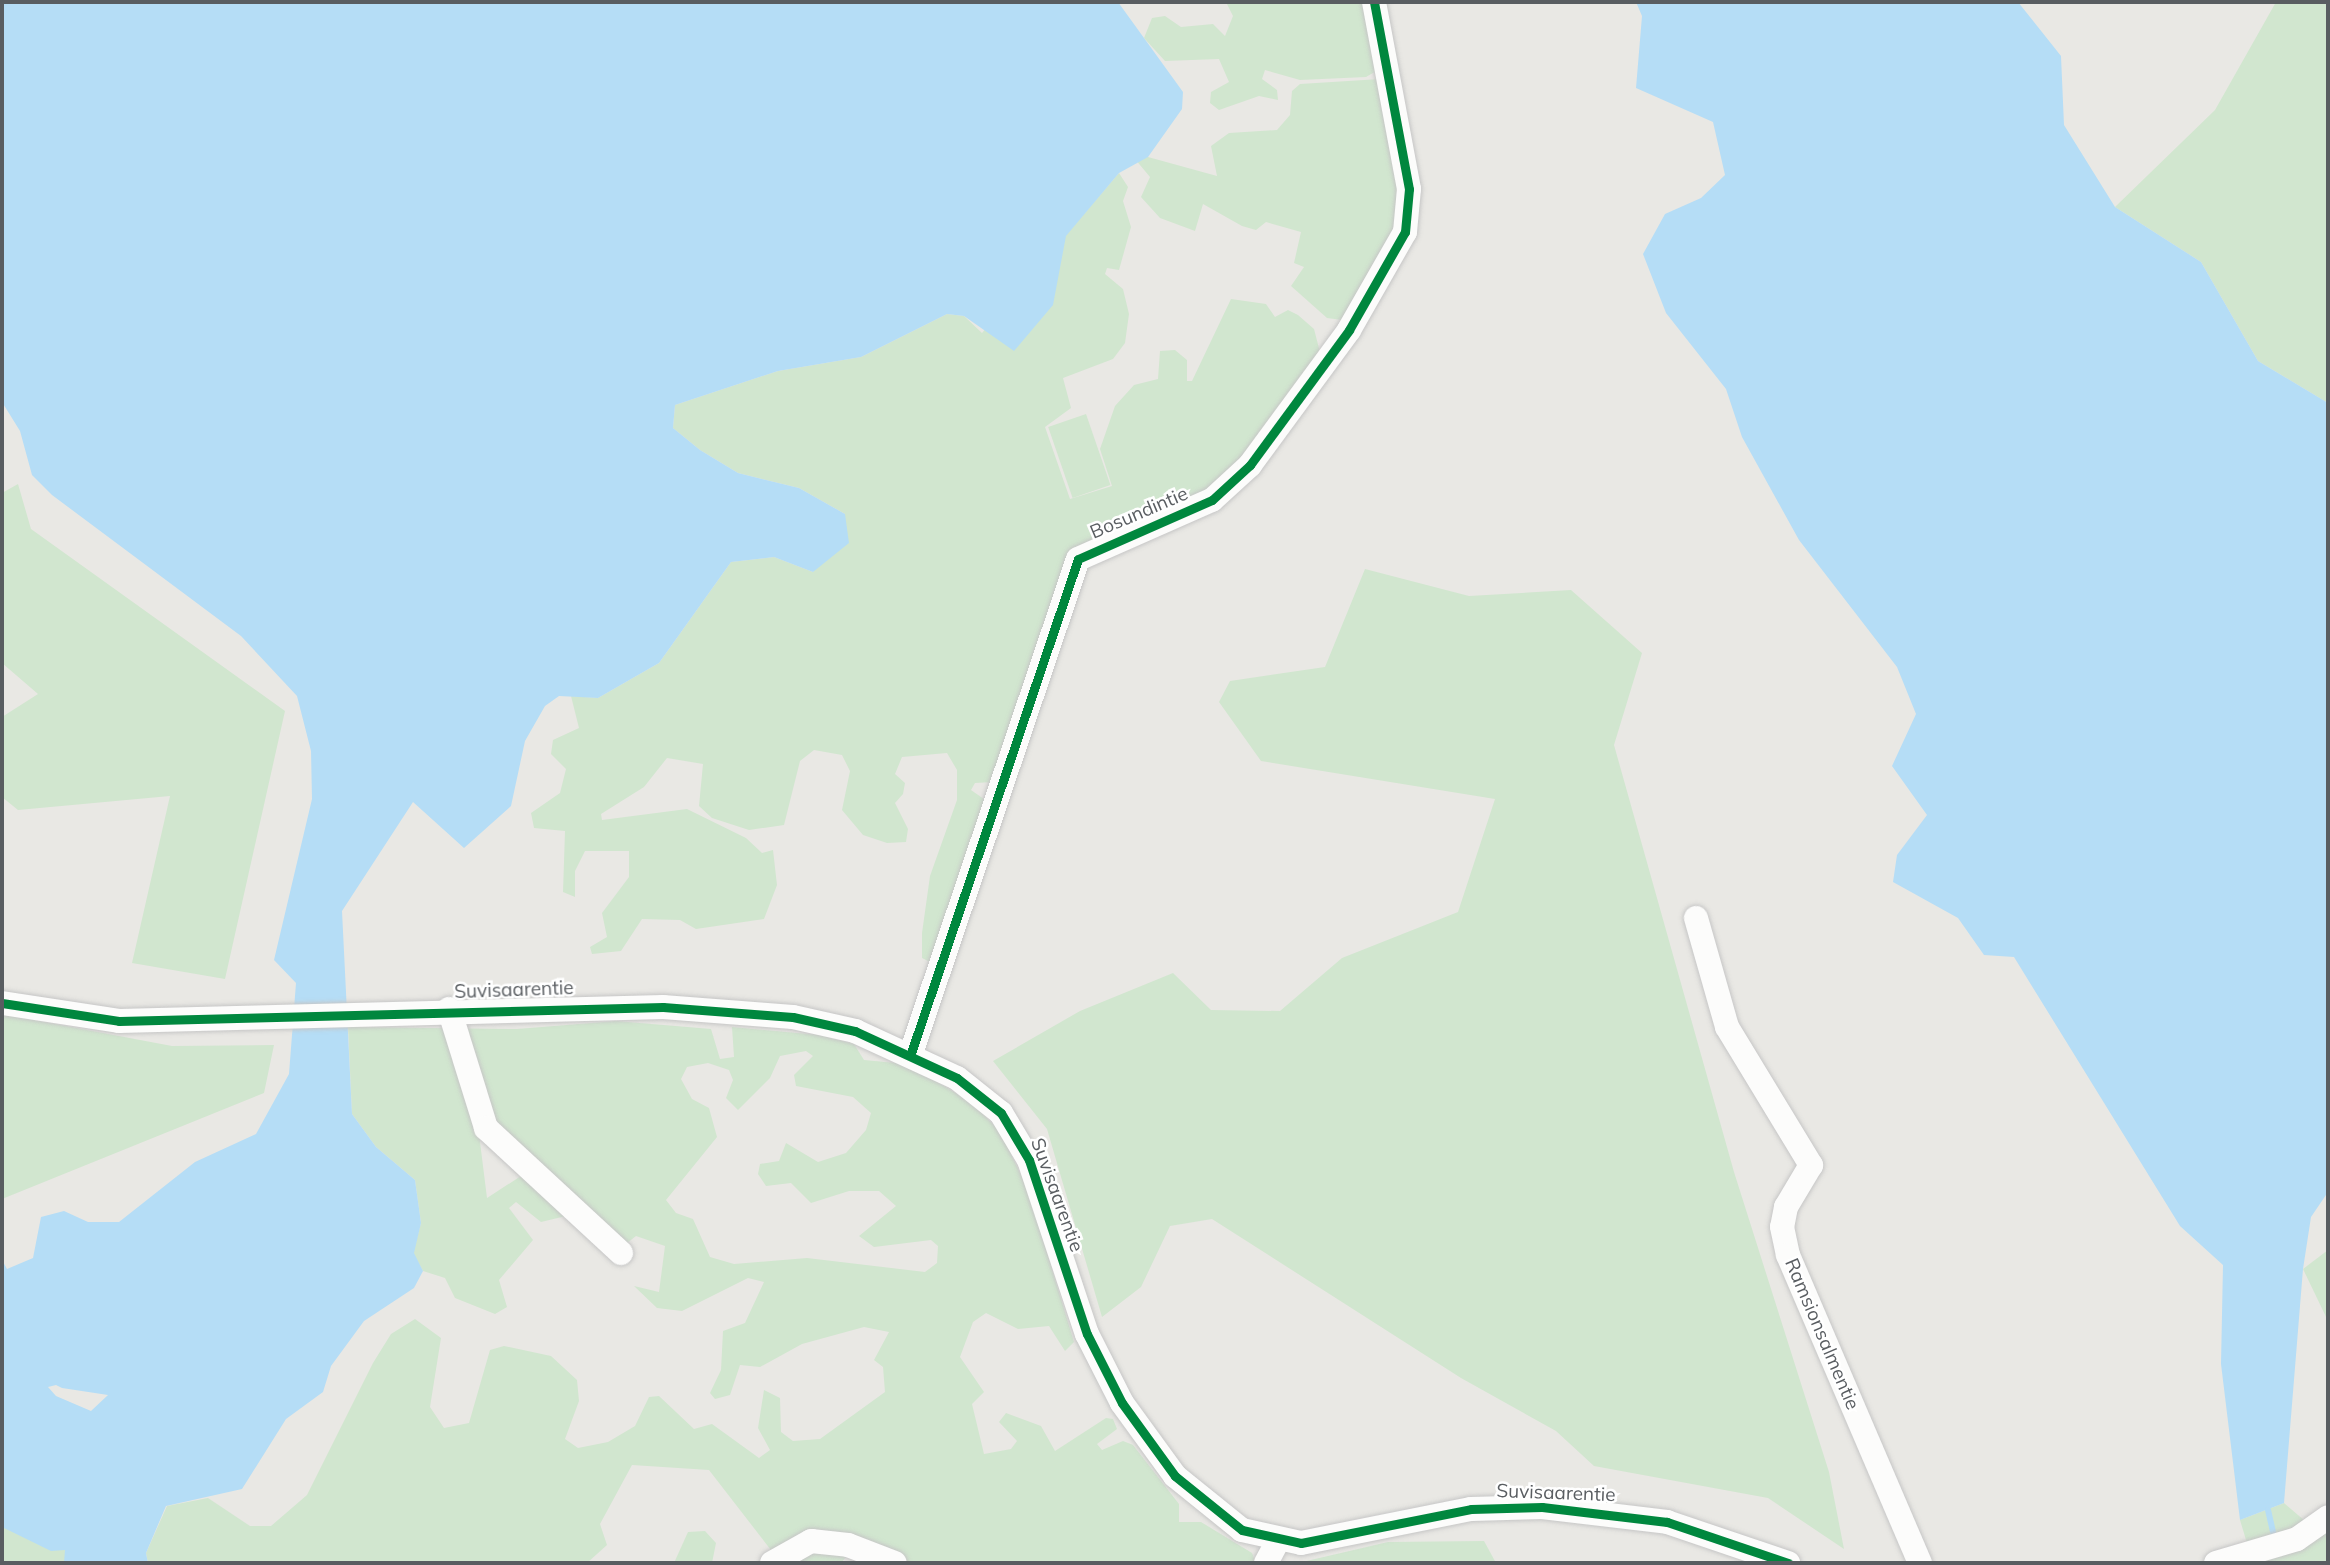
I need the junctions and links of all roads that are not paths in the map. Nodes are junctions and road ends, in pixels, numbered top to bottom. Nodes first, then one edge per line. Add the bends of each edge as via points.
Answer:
1 (1374, 2) edge
2 (1696, 918) dead end
3 (2, 1003) edge
4 (449, 1009) junction
5 (911, 1053) junction
6 (621, 1253) dead end
7 (2328, 1517) edge
8 (1272, 1553) edge
9 (2222, 1562) edge
10 (772, 1563) edge
11 (895, 1563) edge
12 (1788, 1563) edge
13 (1920, 1563) edge

1 - 5 street, Bosundintie via 1409,189 1405,232 1349,330 1243,472 1189,512 1078,559
2 - 13 street, Ramsionsalmentie via 1727,1027 1811,1165 1786,1207 1782,1227 1788,1255
3 - 4 street, Suvisaarentie via 89,1020
4 - 5 street, Suvisaarentie via 596,1006 762,1013 830,1024
4 - 6 street, Suvisaarentie via 486,1128
5 - 8 street, Suvisaarentie via 979,1093 1017,1136 1101,1365 1148,1443 1217,1514
7 - 9 street via 2297,1539
8 - 12 street, Suvisaarentie via 1471,1509 1542,1507 1667,1522
10 - 11 street via 811,1541 848,1545

